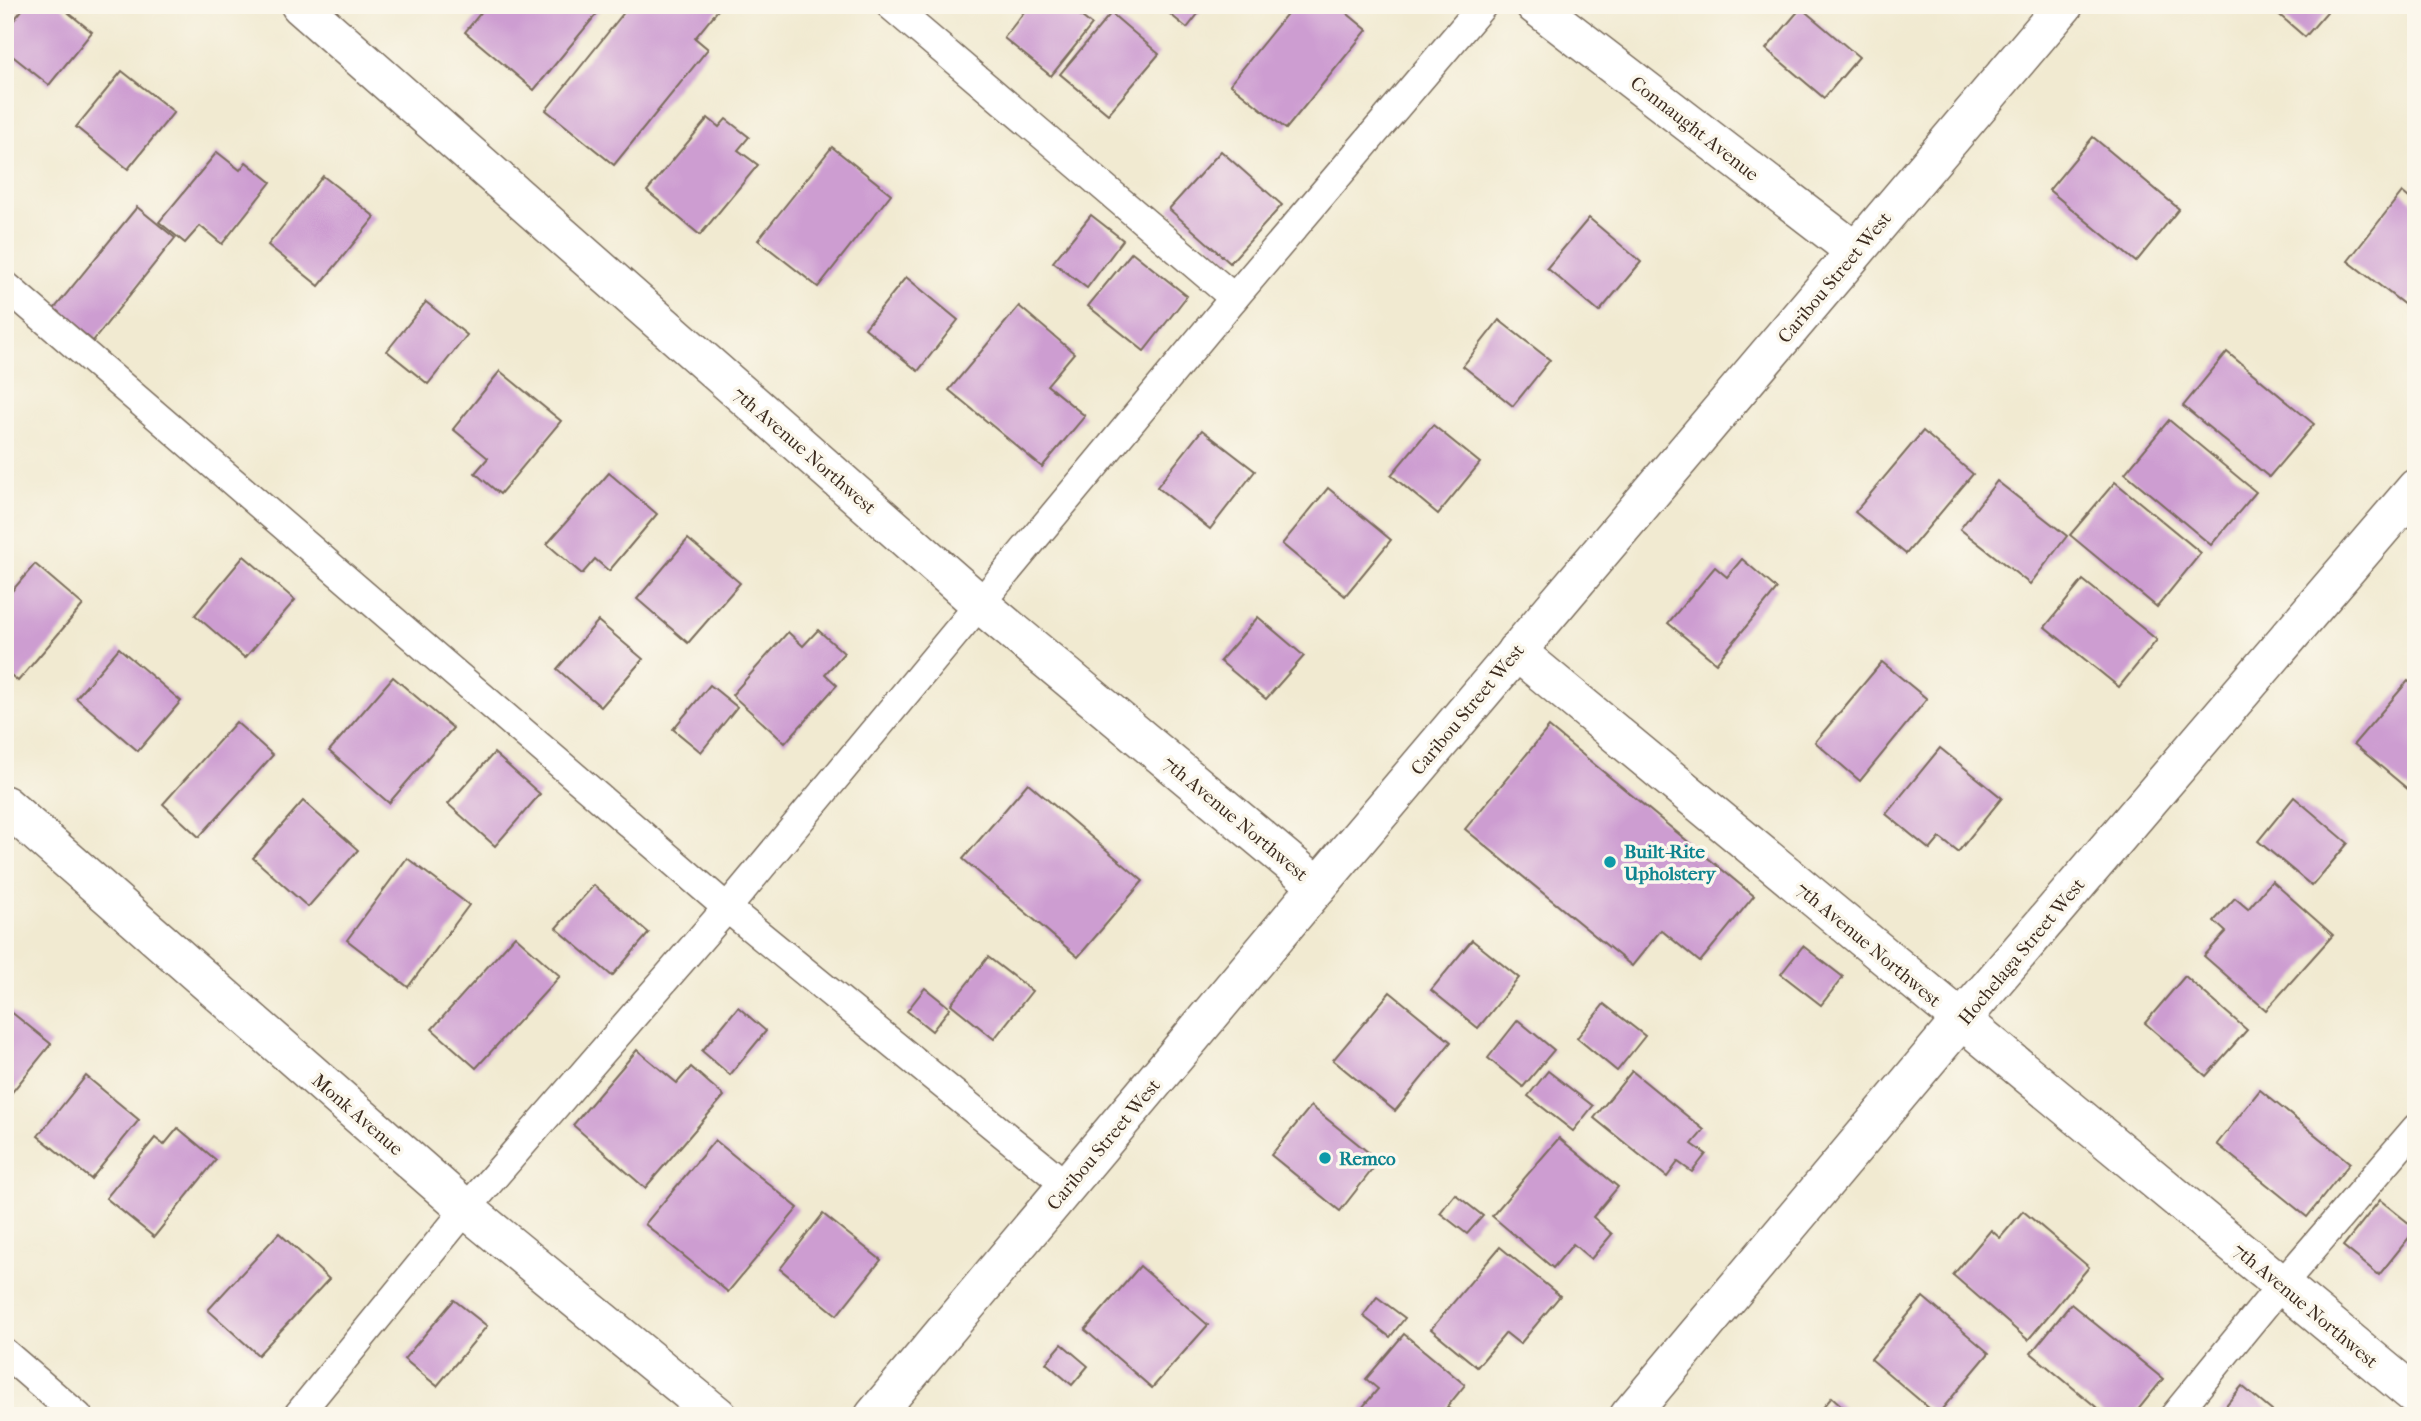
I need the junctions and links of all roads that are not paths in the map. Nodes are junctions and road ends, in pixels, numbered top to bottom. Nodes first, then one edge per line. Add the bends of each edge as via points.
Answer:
1 (300, 5) edge
2 (890, 5) edge
3 (1483, 5) edge
4 (1535, 5) edge
5 (2064, 5) edge
6 (1855, 251) junction
7 (5, 285) edge
8 (1234, 298) junction
9 (2416, 488) edge
10 (980, 604) junction
11 (1516, 651) junction
12 (5, 804) edge
13 (1318, 886) junction
14 (727, 908) junction
15 (1961, 1020) junction
16 (2416, 1128) edge
17 (1067, 1186) junction
18 (466, 1209) junction
19 (2282, 1284) junction
20 (5, 1353) edge
21 (2416, 1396) edge
22 (78, 1416) edge
23 (298, 1416) edge
24 (718, 1416) edge
25 (874, 1416) edge
26 (1629, 1416) edge
27 (2174, 1416) edge

1 - 10 street, 7th Avenue Northwest
2 - 8 lane
3 - 8 lane
4 - 6 street, Connaught Avenue
5 - 6 street, Caribou Street West
6 - 11 street, Caribou Street West
7 - 14 lane
8 - 10 lane
9 - 15 street, Hochelaga Street West
10 - 13 street, 7th Avenue Northwest
10 - 14 lane
11 - 13 street, Caribou Street West
11 - 15 street, 7th Avenue Northwest
12 - 18 street, Monk Avenue
13 - 17 street, Caribou Street West
14 - 17 lane
14 - 18 lane
15 - 19 street, 7th Avenue Northwest
15 - 26 street, Hochelaga Street West
16 - 19 lane
17 - 25 street, Caribou Street West
18 - 23 lane
18 - 24 street, Monk Avenue
19 - 21 street, 7th Avenue Northwest
19 - 27 lane
20 - 22 lane

